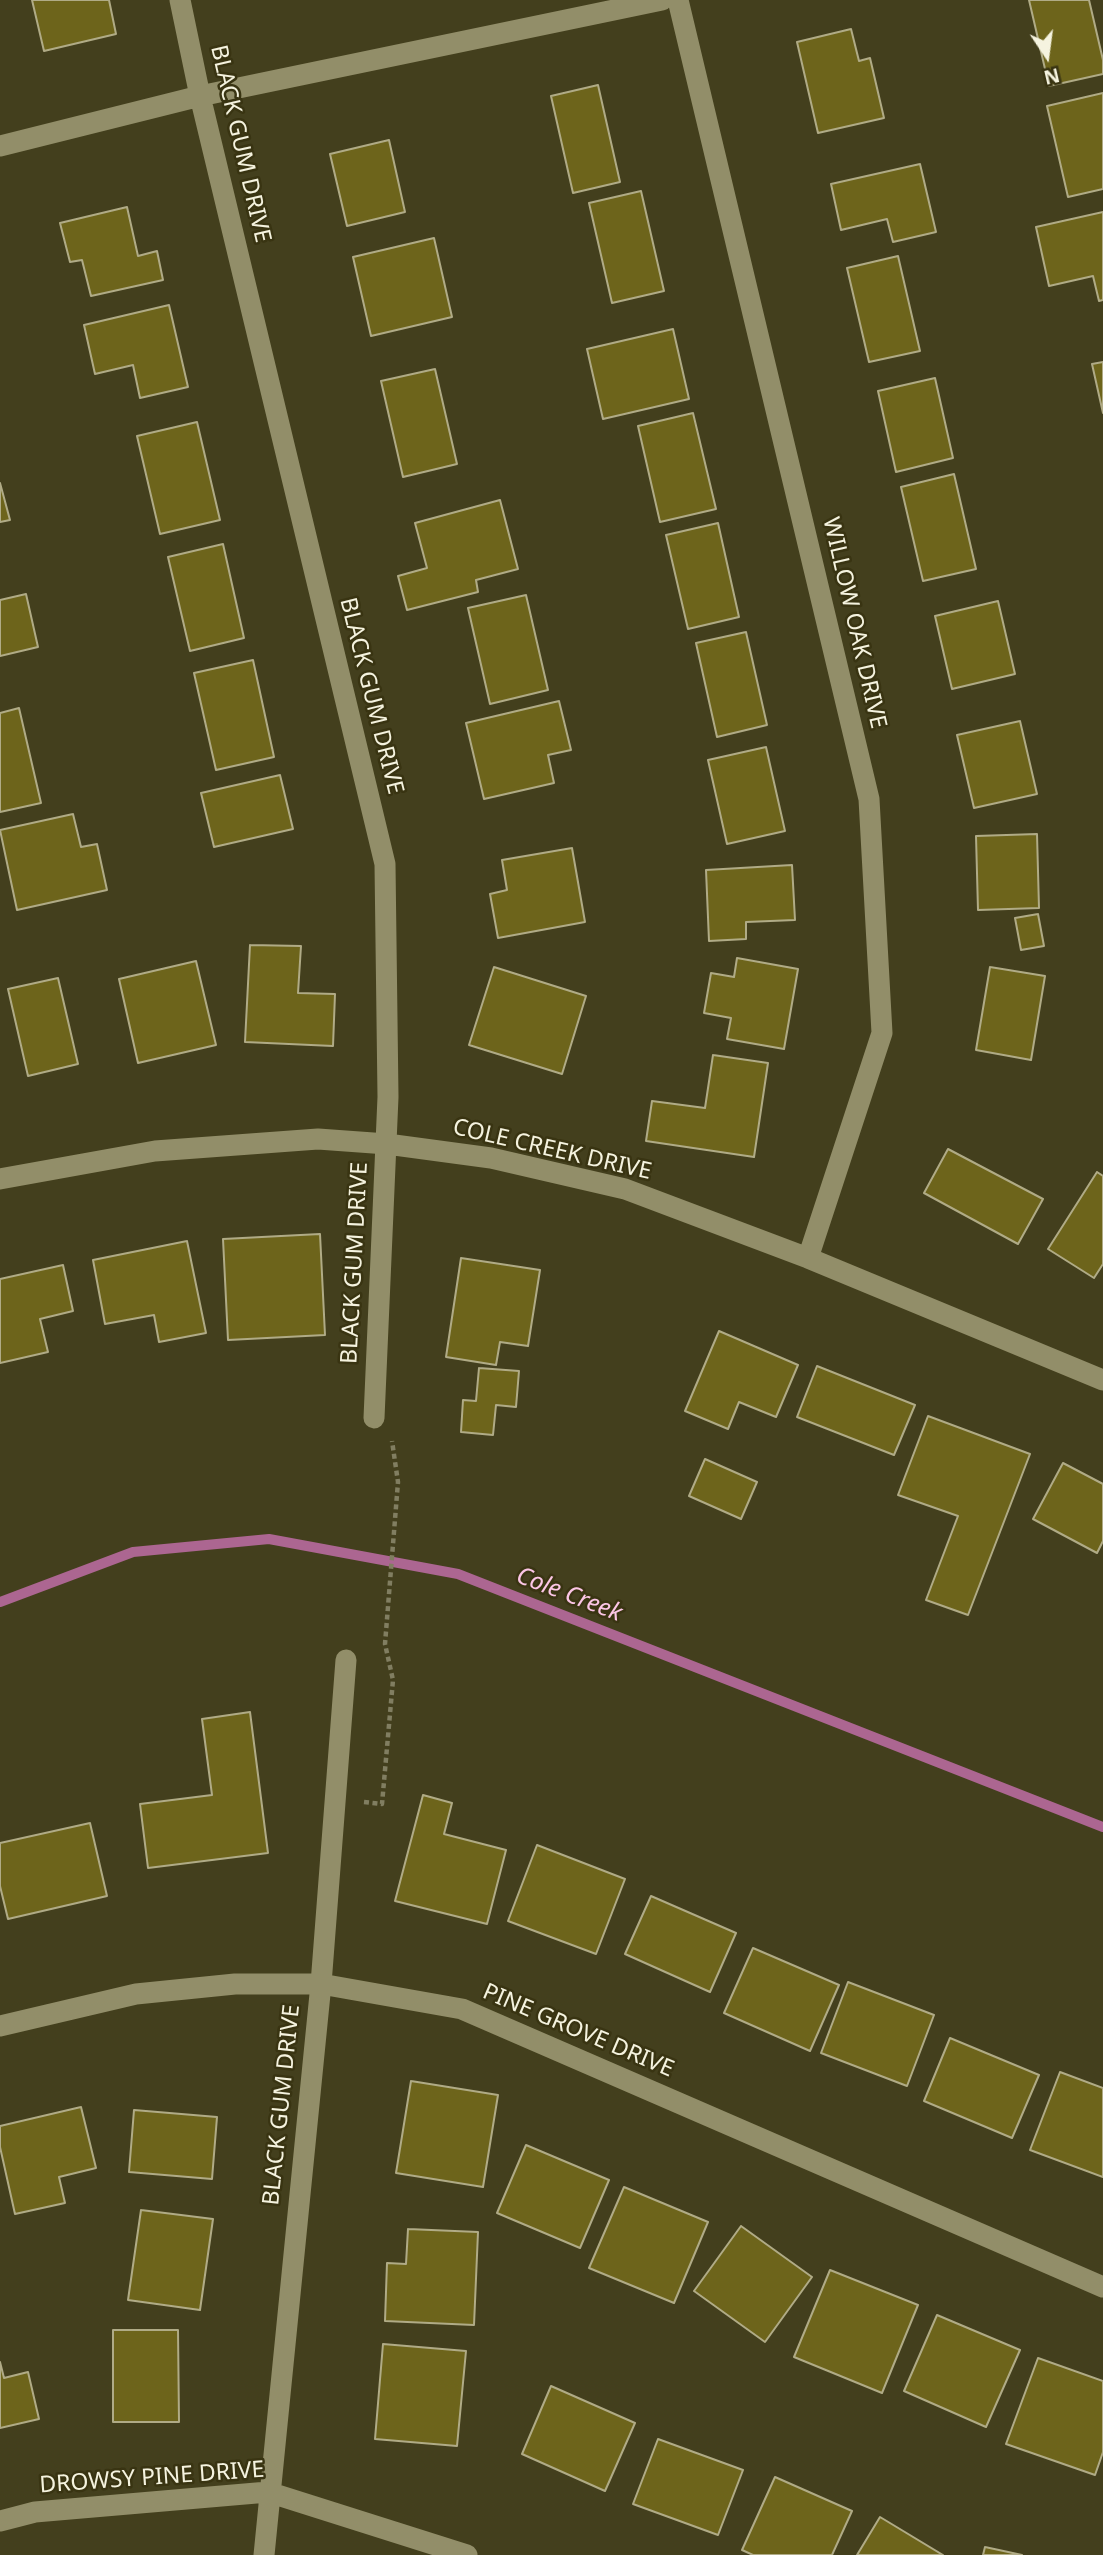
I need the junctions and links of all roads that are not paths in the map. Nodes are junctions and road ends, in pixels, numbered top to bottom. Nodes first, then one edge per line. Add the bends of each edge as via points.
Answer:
1 (180, 0) edge
2 (662, 0) edge
3 (678, 0) edge
4 (200, 96) junction
5 (0, 146) edge
6 (387, 1144) junction
7 (0, 1179) edge
8 (808, 1258) junction
9 (1103, 1380) edge
10 (373, 1418) road end
11 (346, 1660) dead end
12 (321, 1984) junction
13 (0, 2026) edge
14 (1103, 2287) edge
15 (268, 2492) junction
16 (0, 2521) edge
17 (264, 2555) edge
18 (467, 2555) edge

1 - 4 street, BLACK GUM DRIVE
2 - 4 street
3 - 8 street, WILLOW OAK DRIVE via 869,799 882,1033
4 - 5 street
4 - 6 street, BLACK GUM DRIVE via 385,864
6 - 7 street, COLE CREEK DRIVE via 318,1139 155,1150
6 - 8 street, COLE CREEK DRIVE via 491,1158 625,1189
6 - 10 street, BLACK GUM DRIVE
8 - 9 street, COLE CREEK DRIVE
11 - 12 street, BLACK GUM DRIVE
12 - 13 street, PINE GROVE DRIVE via 235,1984 136,1994
12 - 14 street, PINE GROVE DRIVE via 462,2009
12 - 15 street, BLACK GUM DRIVE
15 - 16 street, DROWSY PINE DRIVE via 35,2512
15 - 17 street, BLACK GUM DRIVE
15 - 18 street, DROWSY PINE DRIVE

